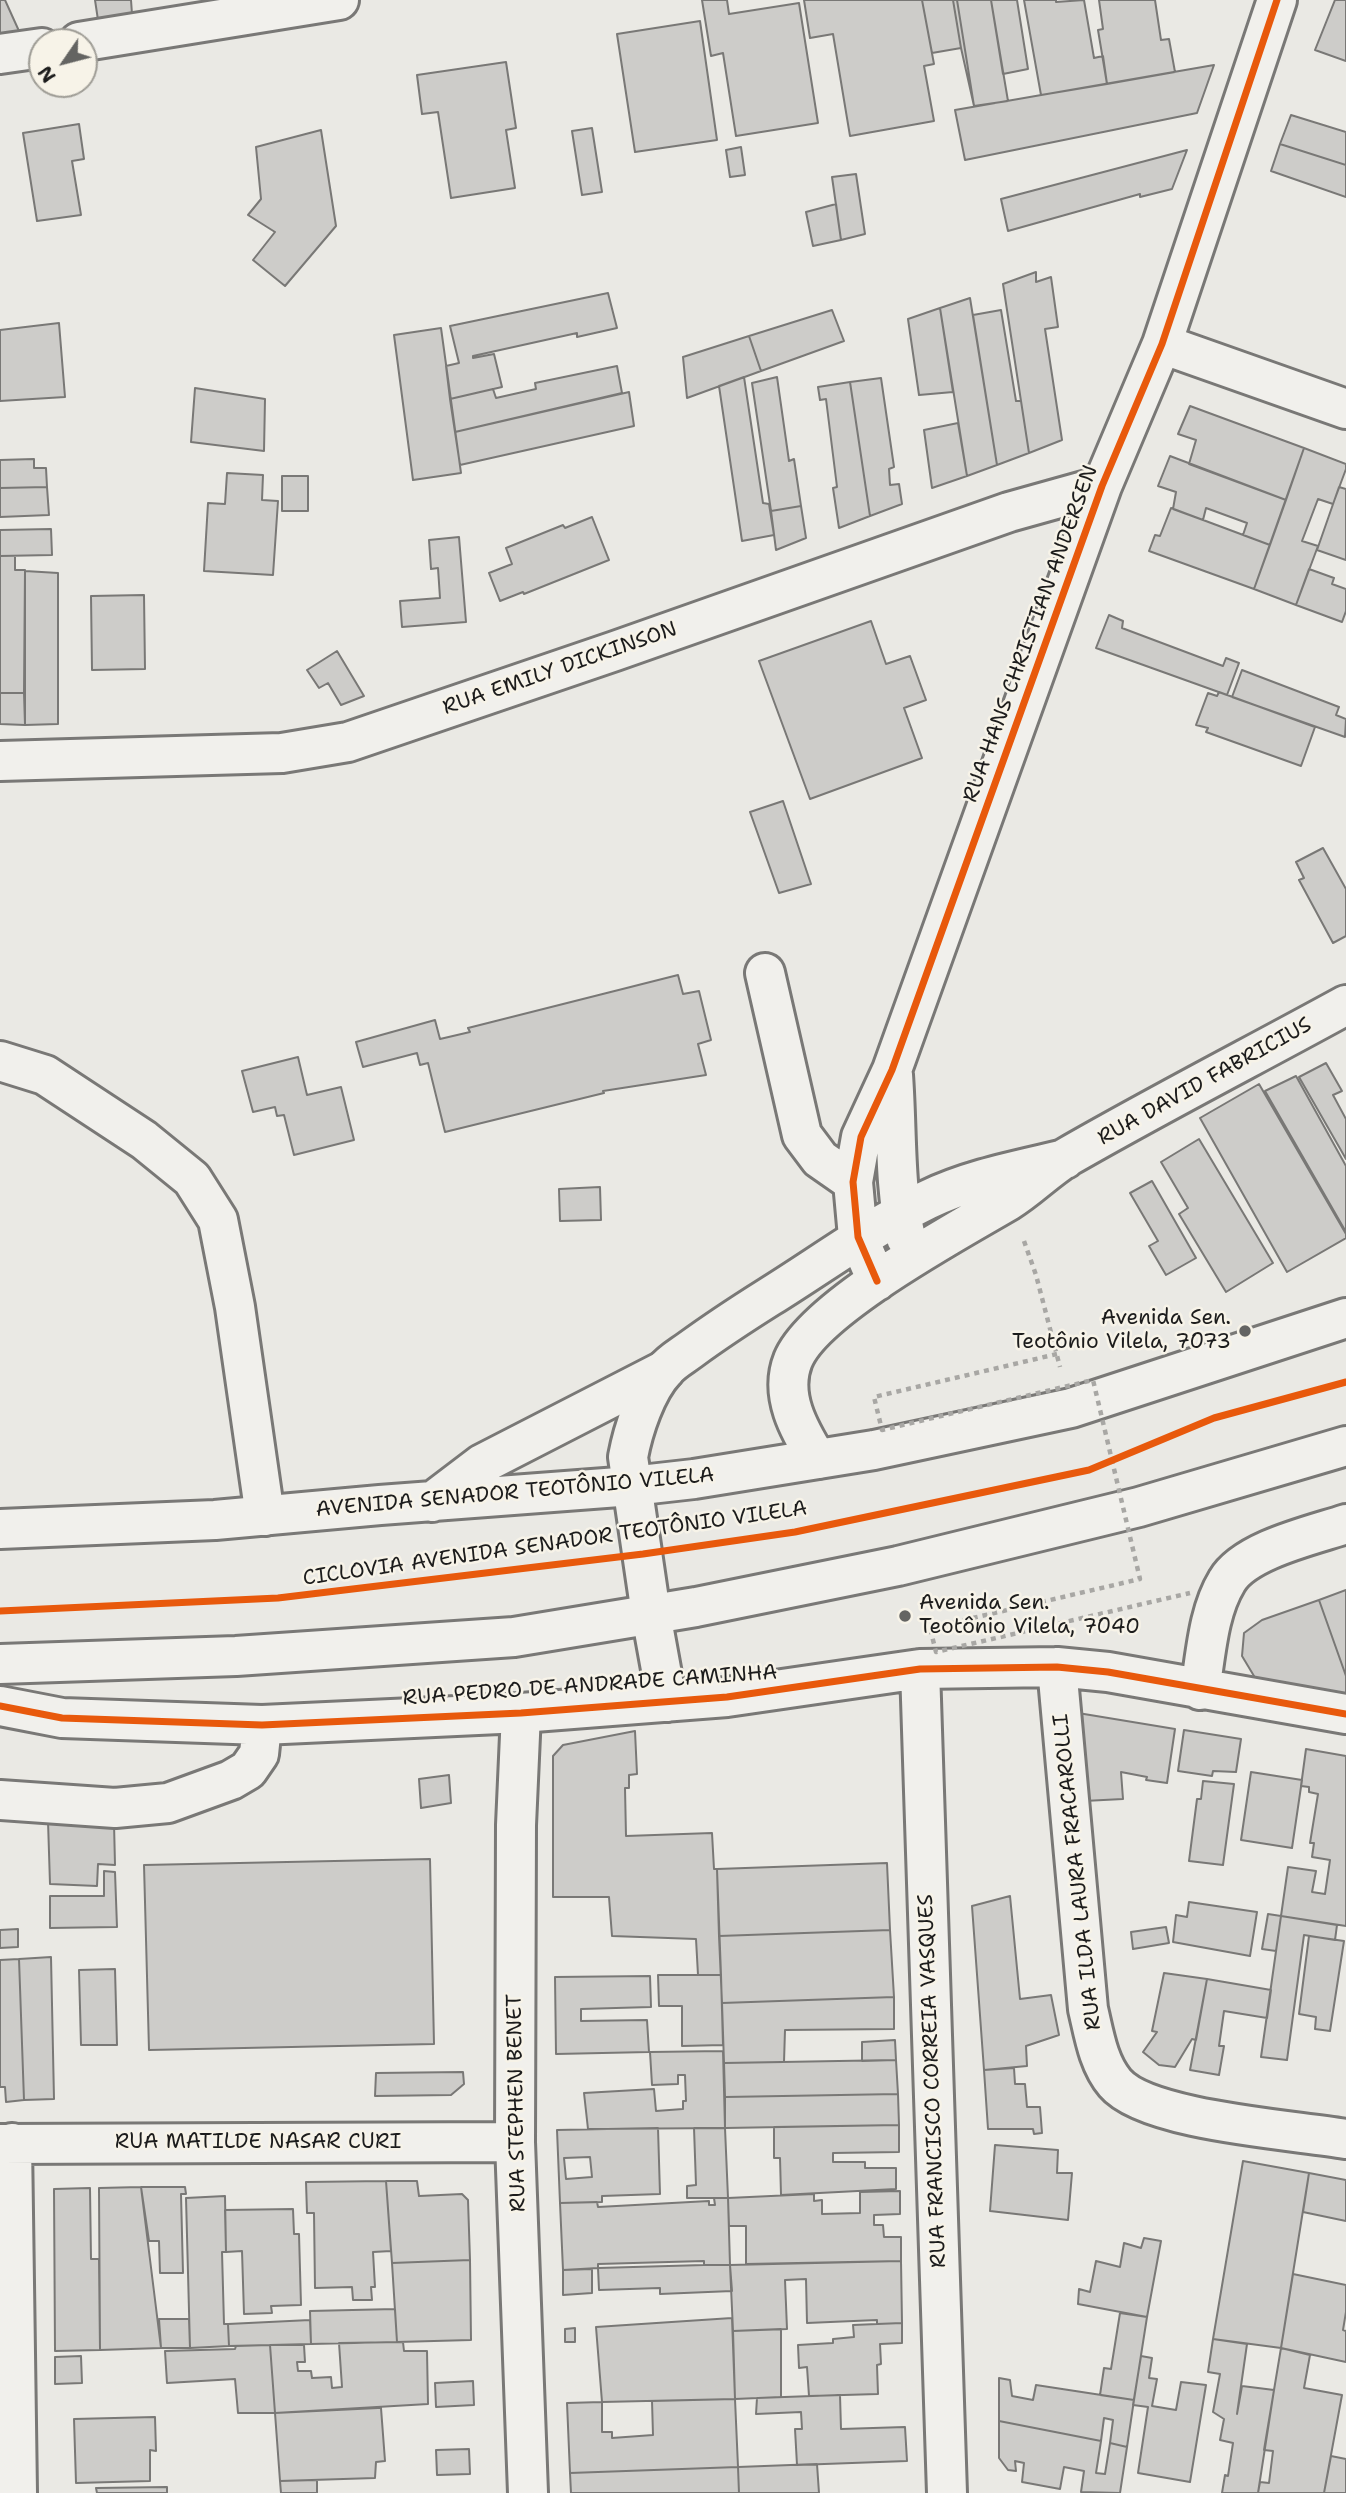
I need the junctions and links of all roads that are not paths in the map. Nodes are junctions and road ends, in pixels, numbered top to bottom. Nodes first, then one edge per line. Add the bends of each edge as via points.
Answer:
1 (339, 0) edge
2 (1277, 0) edge
3 (98, 39) edge
4 (28, 50) edge
5 (0, 54) edge
6 (1162, 344) junction
7 (1346, 409) edge
8 (1102, 486) junction
9 (0, 761) edge
10 (765, 973) dead end
11 (1346, 1005) edge
12 (0, 1061) edge
13 (892, 1070) junction
14 (1065, 1159) junction
15 (853, 1182) junction
16 (901, 1213) junction
17 (858, 1237) junction
18 (911, 1260) junction
19 (877, 1281) junction
20 (1346, 1318) edge
21 (665, 1370) junction
22 (1346, 1446) edge
23 (817, 1459) junction
24 (632, 1486) junction
25 (432, 1502) junction
26 (265, 1516) junction
27 (1346, 1524) edge
28 (0, 1529) edge
29 (651, 1614) junction
30 (0, 1664) edge
31 (1056, 1667) junction
32 (920, 1669) junction
33 (1200, 1690) junction
34 (667, 1702) junction
35 (0, 1706) edge
36 (521, 1713) junction
37 (1346, 1714) edge
38 (262, 1725) junction
39 (0, 1800) edge
40 (1346, 2139) edge
41 (515, 2142) junction
42 (6, 2143) edge
43 (17, 2493) edge
44 (528, 2493) edge
45 (947, 2493) edge

1 - 3 street
2 - 6 street, RUA HANS CHRISTIAN ANDERSEN
4 - 5 street
6 - 7 street
6 - 8 street, RUA HANS CHRISTIAN ANDERSEN
8 - 9 street, RUA EMILY DICKINSON via 1009,512 348,742 282,753
8 - 13 street, RUA HANS CHRISTIAN ANDERSEN
10 - 15 street via 802,1135 820,1159
11 - 14 street, RUA DAVID FABRICIUS
12 - 26 street via 45,1075 144,1140 191,1179 218,1220
13 - 15 street, RUA HANS CHRISTIAN ANDERSEN via 861,1137
13 - 16 street, RUA HANS CHRISTIAN ANDERSEN
14 - 16 street, RUA DAVID FABRICIUS via 988,1178
14 - 18 street, RUA DAVID FABRICIUS via 1010,1200
15 - 17 street, RUA HANS CHRISTIAN ANDERSEN
16 - 17 street, RUA DAVID FABRICIUS
16 - 18 street, RUA HANS CHRISTIAN ANDERSEN
17 - 19 street, RUA HANS CHRISTIAN ANDERSEN
17 - 21 street, RUA DAVID FABRICIUS via 722,1326
18 - 19 street, RUA DAVID FABRICIUS
19 - 23 street, RUA DAVID FABRICIUS via 815,1330 793,1360 788,1380 793,1414
20 - 23 street, AVENIDA SENADOR TEOTÔNIO VILELA via 1071,1408
21 - 24 street, RUA DAVID FABRICIUS via 632,1437 628,1457
21 - 25 street via 482,1464
22 - 29 street via 1023,1537 814,1585
23 - 24 street, AVENIDA SENADOR TEOTÔNIO VILELA
24 - 25 street, AVENIDA SENADOR TEOTÔNIO VILELA
24 - 29 street, RUA DAVID FABRICIUS
25 - 26 street, AVENIDA SENADOR TEOTÔNIO VILELA
26 - 28 street, AVENIDA SENADOR TEOTÔNIO VILELA
27 - 33 street via 1247,1560 1227,1579 1210,1626
29 - 30 street via 514,1637 236,1656
29 - 34 street, RUA DAVID FABRICIUS
31 - 32 street, RUA PEDRO DE ANDRADE CAMINHA
31 - 33 street, RUA PEDRO DE ANDRADE CAMINHA
31 - 40 street, RUA ILDA LAURA FRACAROLLI via 1088,2009 1100,2058 1116,2084 1136,2099 1222,2122
32 - 34 street, RUA PEDRO DE ANDRADE CAMINHA
32 - 45 street, RUA FRANCISCO CORREIA VASQUES
33 - 37 street, RUA PEDRO DE ANDRADE CAMINHA
34 - 36 street, RUA PEDRO DE ANDRADE CAMINHA
35 - 38 street, RUA PEDRO DE ANDRADE CAMINHA via 62,1718
36 - 38 street, RUA PEDRO DE ANDRADE CAMINHA
36 - 41 street, RUA STEPHEN BENET
38 - 39 street via 259,1754 248,1770 168,1803 115,1808
41 - 42 street, RUA MATILDE NASAR CURI
41 - 44 street, RUA STEPHEN BENET
42 - 43 street

